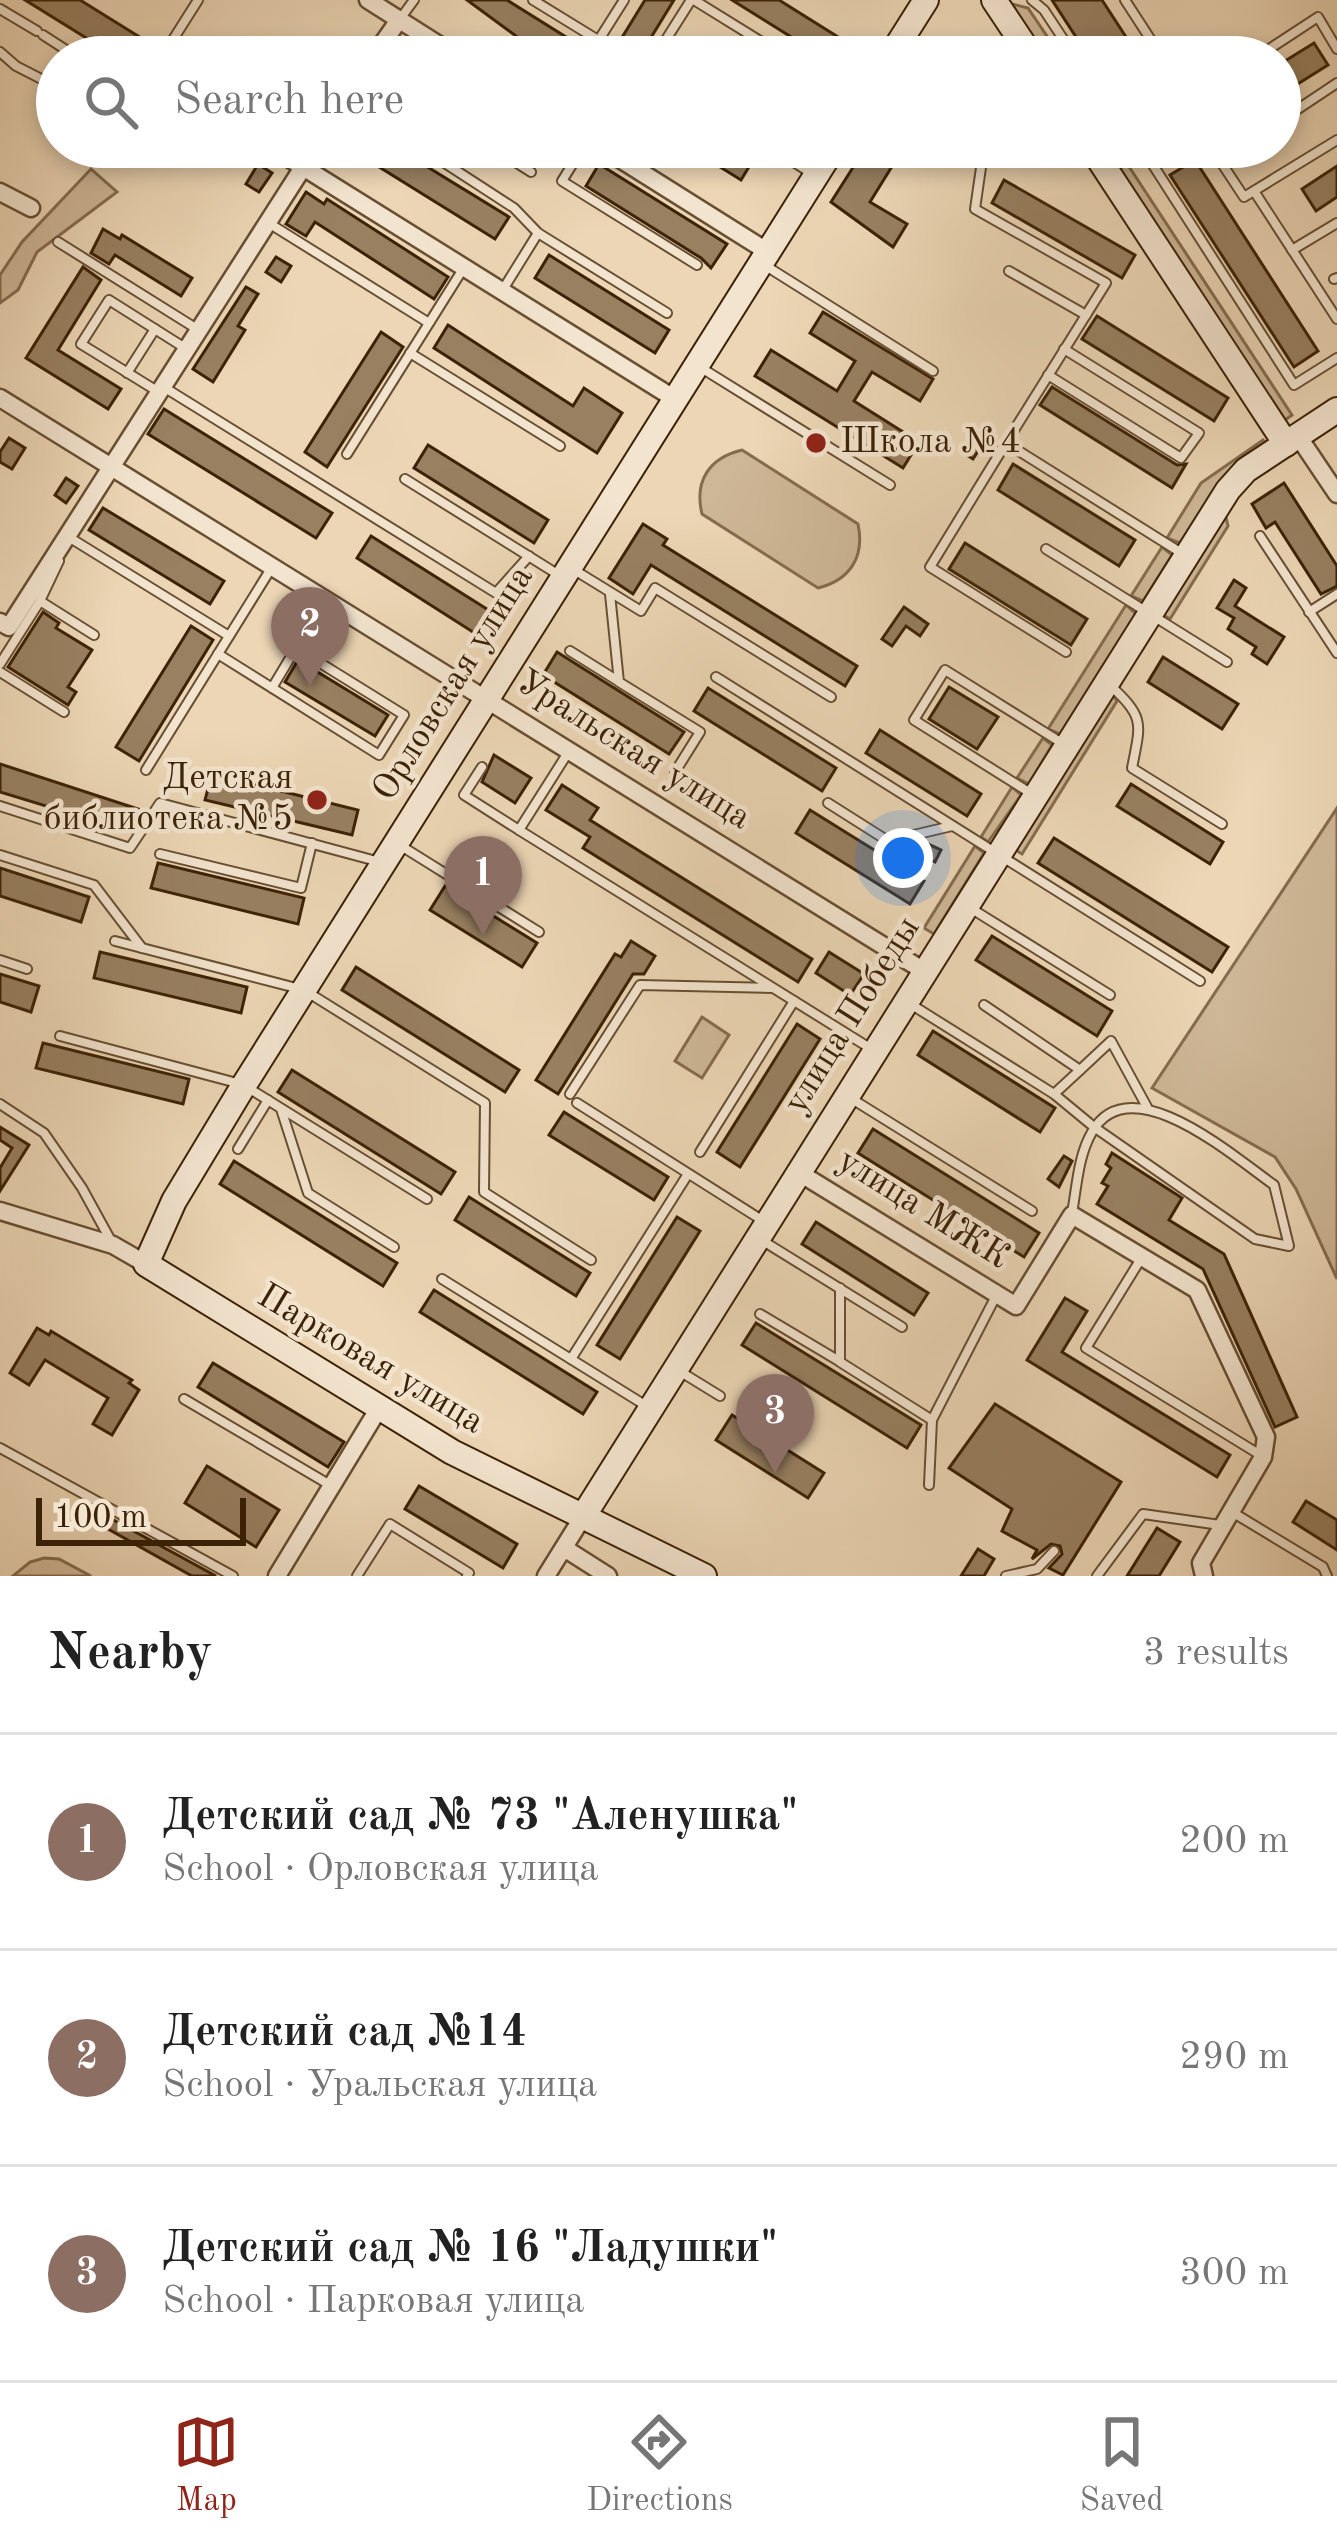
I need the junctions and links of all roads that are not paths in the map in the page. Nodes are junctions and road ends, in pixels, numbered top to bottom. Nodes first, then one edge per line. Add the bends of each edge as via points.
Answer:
1 (198, 0) edge
2 (368, 0) edge
3 (414, 0) edge
4 (533, 0) edge
5 (623, 0) edge
6 (692, 0) edge
7 (926, 0) edge
8 (1032, 0) edge
9 (1125, 0) edge
10 (996, 1) edge
11 (0, 9) edge
12 (399, 20) junction
13 (45, 36) edge
14 (175, 36) edge
15 (388, 36) edge
16 (425, 36) edge
17 (592, 36) edge
18 (600, 36) edge
19 (669, 36) edge
20 (751, 36) edge
21 (896, 36) edge
22 (1018, 36) edge
23 (1061, 36) edge
24 (1148, 36) edge
25 (1289, 36) edge
26 (1337, 49) edge
27 (0, 52) edge
28 (36, 76) edge
29 (1337, 83) edge
30 (1301, 107) edge
31 (1337, 140) edge
32 (1301, 162) edge
33 (302, 168) edge
34 (305, 168) edge
35 (452, 168) edge
36 (525, 168) edge
37 (570, 168) edge
38 (632, 168) edge
39 (803, 168) edge
40 (821, 168) edge
41 (981, 168) edge
42 (1115, 168) edge
43 (1155, 168) edge
44 (1224, 168) edge
45 (1291, 168) edge
46 (531, 172) dead end
47 (816, 176) junction
48 (1254, 191) junction
49 (0, 193) edge
50 (31, 208) dead end
51 (267, 222) junction
52 (1337, 223) edge
53 (538, 232) junction
54 (58, 242) dead end
55 (1292, 250) junction
56 (764, 258) junction
57 (697, 266) dead end
58 (464, 267) junction
59 (1010, 272) dead end
60 (502, 291) junction
61 (667, 313) dead end
62 (1086, 315) junction
63 (1337, 319) edge
64 (429, 323) junction
65 (155, 329) junction
66 (198, 329) junction
67 (186, 348) junction
68 (1064, 350) junction
69 (410, 352) junction
70 (1337, 358) edge
71 (697, 364) junction
72 (933, 371) dead end
73 (128, 373) junction
74 (1048, 375) junction
75 (160, 389) junction
76 (0, 398) edge
77 (675, 399) junction
78 (1337, 410) edge
79 (1292, 440) junction
80 (1006, 443) junction
81 (560, 446) dead end
82 (347, 454) dead end
83 (110, 466) junction
84 (405, 478) dead end
85 (890, 485) dead end
86 (1337, 494) edge
87 (67, 536) junction
88 (1260, 536) dead end
89 (1046, 549) dead end
90 (529, 556) junction
91 (1186, 556) junction
92 (272, 567) junction
93 (566, 573) junction
94 (610, 592) junction
95 (1337, 594) edge
96 (40, 601) junction
97 (1309, 612) junction
98 (1149, 613) junction
99 (4, 624) edge
100 (94, 635) dead end
101 (229, 636) junction
102 (570, 651) dead end
103 (1066, 652) dead end
104 (1337, 653) edge
105 (218, 654) junction
106 (1227, 662) dead end
107 (0, 668) edge
108 (716, 677) dead end
109 (619, 682) junction
110 (1106, 682) junction
111 (272, 688) junction
112 (831, 697) dead end
113 (487, 700) junction
114 (64, 712) dead end
115 (1066, 746) junction
116 (568, 751) junction
117 (482, 767) dead end
118 (146, 770) dead end
119 (675, 772) dead end
120 (1035, 795) junction
121 (828, 803) dead end
122 (0, 806) edge
123 (1222, 824) dead end
124 (953, 826) junction
125 (519, 830) junction
126 (312, 843) junction
127 (390, 853) junction
128 (160, 854) dead end
129 (998, 854) junction
130 (0, 855) edge
131 (966, 905) junction
132 (539, 932) dead end
133 (115, 941) dead end
134 (142, 948) junction
135 (0, 960) edge
136 (27, 969) dead end
137 (924, 971) junction
138 (1200, 981) dead end
139 (772, 988) junction
140 (304, 990) junction
141 (1110, 994) dead end
142 (794, 1001) junction
143 (905, 1001) junction
144 (984, 1005) dead end
145 (61, 1036) dead end
146 (874, 1051) junction
147 (1080, 1070) junction
148 (244, 1085) junction
149 (570, 1094) dead end
150 (1054, 1094) junction
151 (846, 1095) junction
152 (268, 1100) junction
153 (577, 1103) dead end
154 (0, 1104) edge
155 (1147, 1107) junction
156 (281, 1108) junction
157 (1094, 1127) junction
158 (238, 1149) dead end
159 (700, 1152) dead end
160 (798, 1172) junction
161 (688, 1174) junction
162 (427, 1199) dead end
163 (0, 1211) edge
164 (1032, 1211) dead end
165 (1072, 1214) junction
166 (762, 1230) junction
167 (113, 1245) junction
168 (394, 1246) dead end
169 (1142, 1257) junction
170 (591, 1260) dead end
171 (146, 1264) junction
172 (442, 1279) dead end
173 (840, 1288) junction
174 (997, 1294) junction
175 (760, 1314) dead end
176 (902, 1328) dead end
177 (571, 1359) junction
178 (840, 1362) junction
179 (675, 1368) junction
180 (720, 1396) dead end
181 (184, 1399) dead end
182 (379, 1408) junction
183 (650, 1408) junction
184 (932, 1420) junction
185 (0, 1448) edge
186 (1263, 1456) junction
187 (928, 1485) dead end
188 (332, 1486) junction
189 (584, 1515) junction
190 (1227, 1519) junction
191 (564, 1548) junction
192 (690, 1572) edge
193 (233, 1576) edge
194 (277, 1576) edge
195 (357, 1576) edge
196 (467, 1576) edge
197 (546, 1576) edge
198 (608, 1576) edge
199 (1006, 1576) edge
200 (1046, 1576) edge
201 (1097, 1576) edge
202 (1204, 1576) edge
203 (1327, 1576) edge

1 - 14 lane
2 - 12 street
3 - 12 lane
4 - 17 lane
5 - 18 lane
6 - 19 lane
6 - 20 lane
7 - 21 street via 902,18
8 - 23 lane
9 - 24 lane
10 - 22 street
11 - 13 lane
12 - 15 street
12 - 16 street
25 - 26 lane via 1318,17
27 - 28 lane
29 - 30 lane
31 - 32 lane
33 - 51 street
34 - 58 street
35 - 53 lane
36 - 46 lane
37 - 57 lane via 562,181
38 - 56 street
39 - 47 lane
40 - 47 street, Орловская улица
41 - 62 lane via 975,209 1106,284
42 - 79 street
43 - 70 lane via 1294,385
44 - 48 lane via 1244,197
45 - 48 lane
47 - 56 street, Орловская улица
48 - 55 lane
49 - 50 street
51 - 64 lane
51 - 66 street
52 - 55 lane
53 - 60 lane
53 - 61 lane
54 - 66 lane
55 - 63 lane
56 - 71 street, Орловская улица
56 - 72 lane
58 - 60 street
58 - 64 lane
59 - 62 lane
60 - 77 street
62 - 68 lane
64 - 69 lane
65 - 67 lane
65 - 73 lane
65 - 73 lane via 109,300 90,329 81,344
66 - 67 street
67 - 75 street
68 - 74 lane
68 - 74 lane via 1199,434 1181,458
69 - 81 lane
69 - 82 lane
71 - 77 street, Орловская улица
71 - 85 lane
73 - 75 lane
74 - 80 lane
75 - 83 street
75 - 90 lane via 496,593
76 - 83 street, Уральская улица
77 - 93 street, Орловская улица
78 - 79 street, улица Победы
79 - 86 street
79 - 91 street, улица Победы via 1246,470
80 - 91 lane
80 - 103 lane via 930,567
83 - 87 street
83 - 92 street, Уральская улица
84 - 90 lane
87 - 96 lane
87 - 99 street
87 - 101 lane
88 - 97 lane
89 - 98 lane
90 - 93 lane
91 - 98 street, улица Победы
92 - 101 lane
92 - 113 street, Уральская улица
93 - 94 lane
93 - 113 street, Орловская улица
94 - 109 lane
94 - 112 lane via 641,611 655,588
95 - 97 lane
96 - 100 lane
96 - 107 lane
97 - 104 lane
98 - 106 lane
98 - 110 street, улица Победы
101 - 105 lane
102 - 109 lane
105 - 111 lane
105 - 118 lane
107 - 114 lane
108 - 124 lane
109 - 119 lane via 700,732
110 - 115 street, улица Победы
110 - 123 lane via 1141,722 1132,768
111 - 111 lane via 380,755 404,715 296,648
113 - 116 street, Уральская улица
113 - 127 street, Орловская улица
115 - 120 street, улица Победы
115 - 120 lane via 945,670 934,687 914,720
116 - 125 lane
116 - 137 street, Уральская улица
117 - 125 lane via 464,795
120 - 129 street, улица Победы
121 - 124 lane via 888,841
122 - 126 lane via 130,848 160,803
124 - 129 lane
125 - 139 lane
126 - 127 lane
126 - 128 lane via 301,888
127 - 132 lane
127 - 140 street, Орловская улица
129 - 131 street, улица Победы
129 - 138 lane
130 - 134 lane via 94,885
131 - 137 street, улица Победы
131 - 141 lane
133 - 134 lane
134 - 140 lane
135 - 136 lane
137 - 143 street, улица Победы
139 - 142 lane
139 - 149 lane via 640,985
140 - 148 street, Орловская улица
140 - 170 lane via 485,1103 484,1192
142 - 146 lane
142 - 159 lane
143 - 146 street, улица Победы
143 - 150 lane
144 - 147 lane
145 - 148 lane
146 - 151 street, улица Победы
147 - 150 lane
147 - 155 lane via 1111,1041
148 - 152 lane
148 - 171 street, Орловская улица
150 - 157 lane
151 - 160 street, улица Победы
151 - 164 lane
152 - 156 lane
152 - 158 lane
153 - 161 lane
154 - 167 lane via 44,1133
155 - 157 lane via 1117,1108
155 - 157 lane via 1274,1185 1289,1246 1255,1239
156 - 162 lane
156 - 168 lane via 308,1193
157 - 165 lane
160 - 166 street, улица Победы
160 - 174 street, улица МЖК
161 - 166 lane
161 - 177 lane
163 - 167 street, Парковая улица
165 - 169 street
165 - 174 street, улица МЖК via 1016,1306
166 - 173 lane
166 - 179 street, улица Победы
167 - 171 street, Парковая улица
169 - 186 street via 1198,1290 1266,1437
169 - 186 lane via 1086,1348
171 - 182 street, Парковая улица
172 - 177 lane
173 - 176 lane
173 - 178 lane
174 - 184 lane
175 - 178 lane
177 - 183 lane
178 - 184 lane
179 - 180 lane
179 - 183 street, улица Победы
181 - 188 lane
182 - 188 street
182 - 189 street, Парковая улица via 521,1489
183 - 189 street, улица Победы
184 - 187 lane
185 - 193 lane
186 - 190 street
188 - 194 street
189 - 191 street, улица Победы
189 - 192 street, Парковая улица
190 - 201 lane via 1143,1514
190 - 202 street via 1201,1563
190 - 203 lane
191 - 197 street, улица Победы
191 - 198 street
195 - 196 lane via 390,1523
199 - 200 lane via 1037,1569 1054,1551

